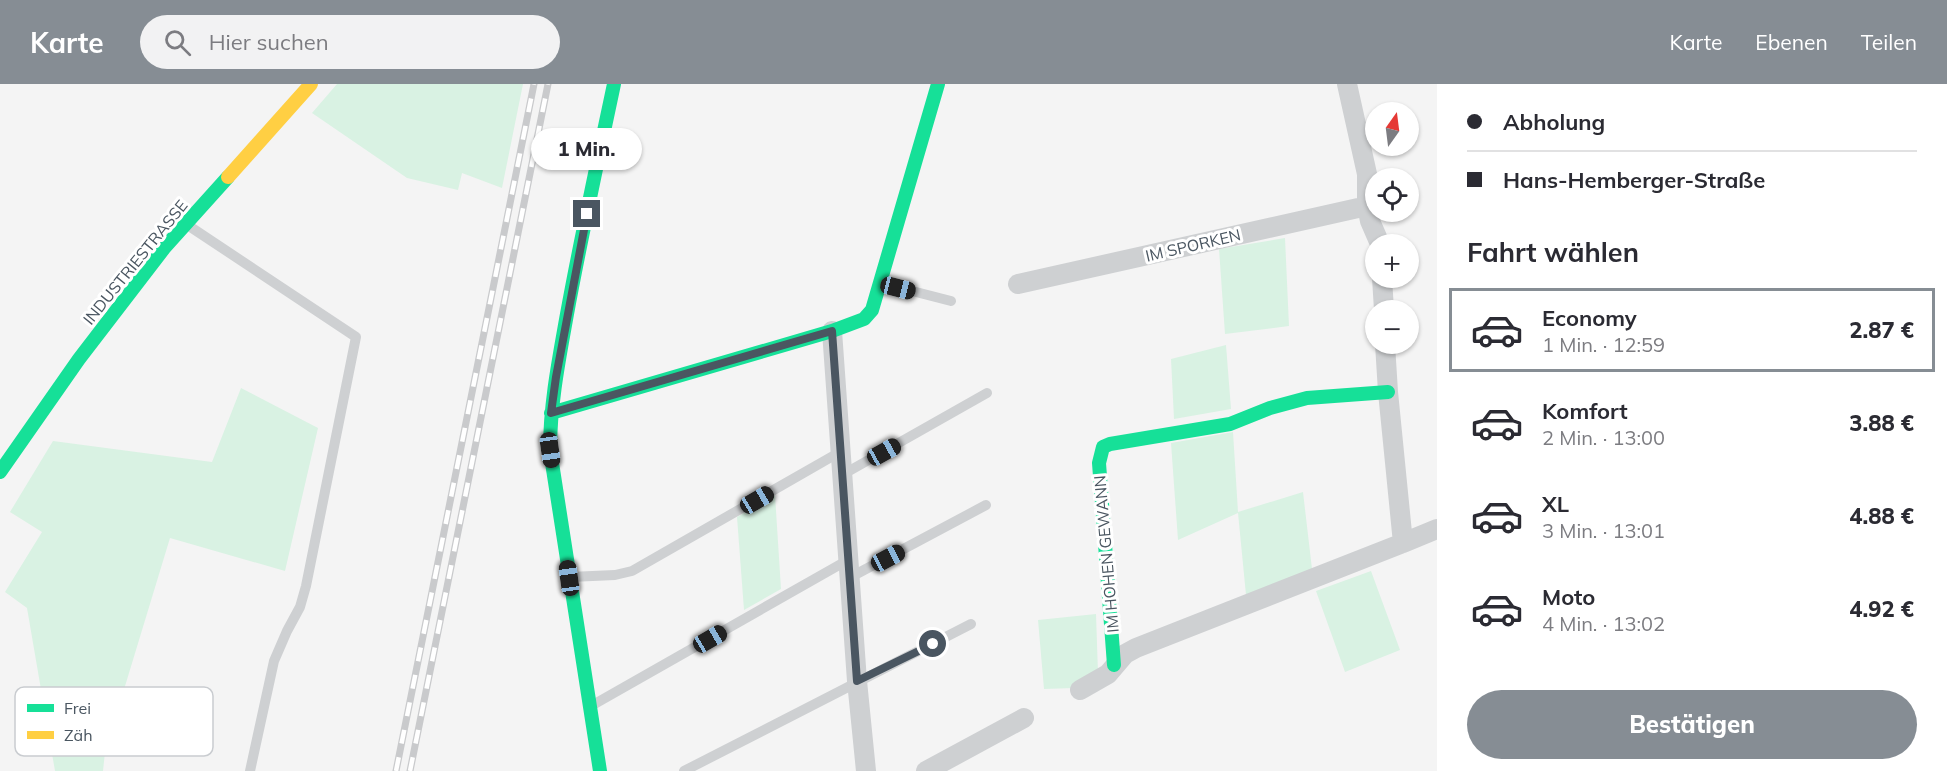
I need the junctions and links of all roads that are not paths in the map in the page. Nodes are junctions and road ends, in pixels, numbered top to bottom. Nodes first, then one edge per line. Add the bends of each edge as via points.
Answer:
1 (311, 84) edge
2 (614, 84) edge
3 (938, 84) edge
4 (1347, 84) edge
5 (1366, 168) edge
6 (1365, 206) edge
7 (185, 224) junction
8 (880, 283) junction
9 (1018, 284) dead end
10 (951, 301) dead end
11 (832, 331) junction
12 (1386, 354) edge
13 (1388, 392) junction
14 (987, 393) dead end
15 (551, 413) junction
16 (840, 452) junction
17 (0, 472) edge
18 (842, 475) junction
19 (986, 505) dead end
20 (1437, 530) edge
21 (1403, 543) junction
22 (849, 569) junction
23 (569, 578) junction
24 (971, 624) dead end
25 (1114, 665) junction
26 (857, 681) junction
27 (1080, 690) dead end
28 (591, 706) junction
29 (1024, 718) dead end
30 (250, 771) edge
31 (600, 771) edge
32 (684, 771) edge
33 (866, 771) edge
34 (927, 771) edge

1 - 7 street, INDUSTRIESTRASSE
2 - 15 street via 577,259
3 - 8 street
4 - 5 street
6 - 9 street, IM SPORKEN
7 - 17 street, INDUSTRIESTRASSE via 85,351
7 - 30 lane via 356,337 306,586 300,608 274,661
8 - 10 lane
8 - 11 street via 872,310 864,319
11 - 15 street
11 - 16 street
12 - 13 street
13 - 21 street
13 - 25 street, IM HOHEN GEWANN via 1307,398 1230,424 1103,447 1098,462
14 - 18 lane
15 - 23 street via 550,450
16 - 18 street
16 - 23 lane via 632,571
18 - 22 street
19 - 22 lane
20 - 21 street
21 - 25 street, IM HOHEN GEWANN via 1136,648
22 - 26 street
22 - 28 lane
23 - 28 street
24 - 26 lane
25 - 27 street, IM HOHEN GEWANN via 1108,674
26 - 32 lane
26 - 33 street
28 - 31 street
29 - 34 street

